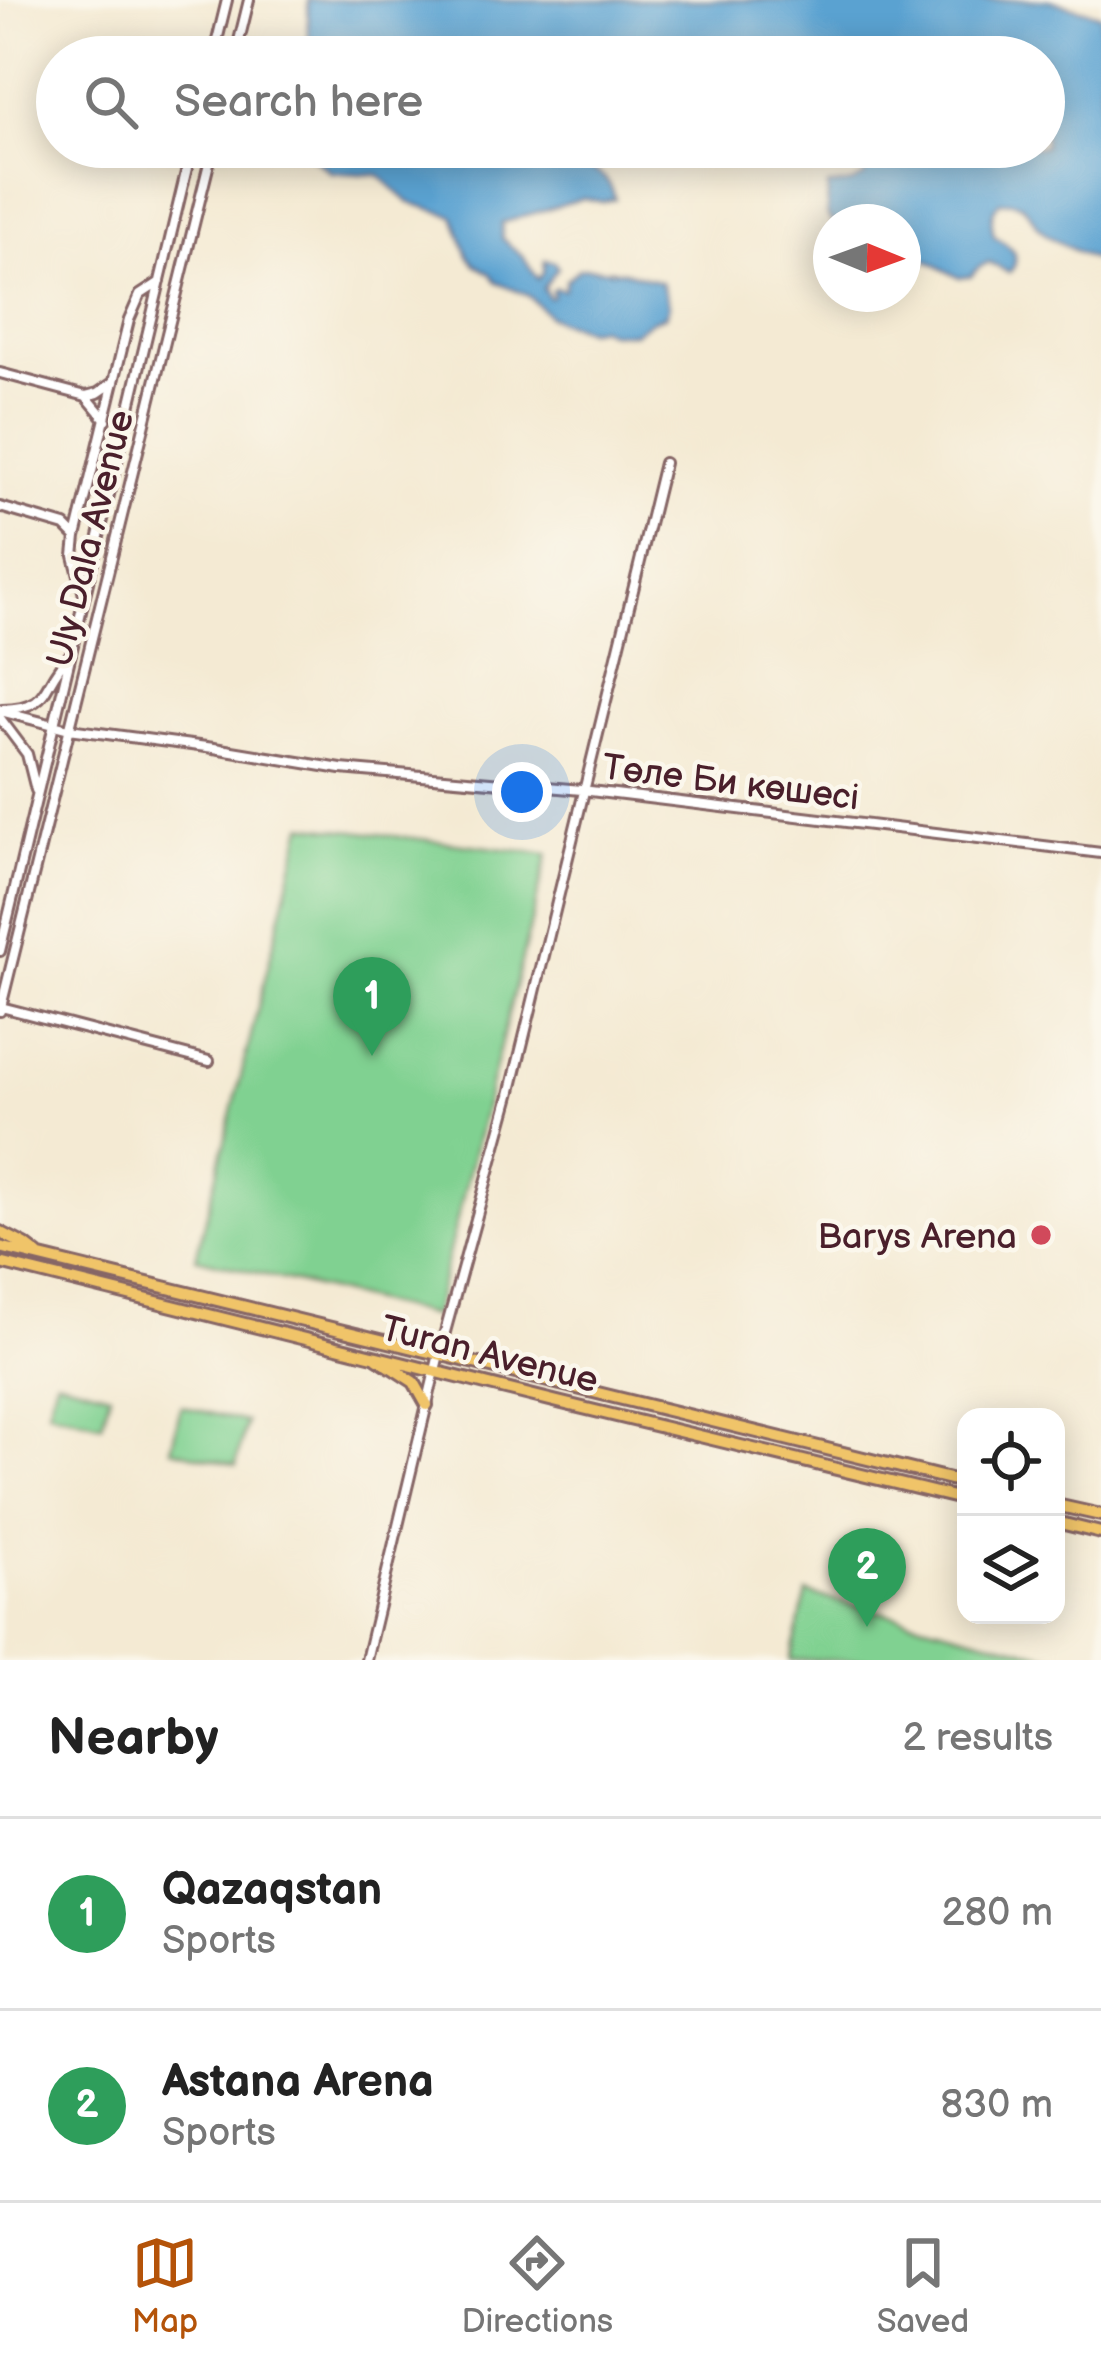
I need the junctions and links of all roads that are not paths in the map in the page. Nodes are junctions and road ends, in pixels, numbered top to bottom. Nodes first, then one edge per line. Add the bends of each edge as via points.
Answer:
1 (227, 0) edge
2 (249, 0) edge
3 (218, 36) edge
4 (240, 36) edge
5 (186, 168) edge
6 (208, 168) edge
7 (182, 185) junction
8 (202, 189) junction
9 (173, 224) junction
10 (192, 230) junction
11 (160, 282) junction
12 (0, 374) edge
13 (115, 382) junction
14 (86, 396) junction
15 (106, 420) junction
16 (664, 463) dead end
17 (0, 507) edge
18 (76, 536) junction
19 (84, 597) junction
20 (70, 655) junction
21 (0, 712) edge
22 (54, 725) junction
23 (70, 729) junction
24 (582, 790) junction
25 (37, 794) junction
26 (1101, 853) edge
27 (0, 951) edge
28 (0, 1009) edge
29 (209, 1061) dead end
30 (0, 1232) edge
31 (0, 1247) edge
32 (40, 1257) junction
33 (0, 1263) edge
34 (29, 1270) junction
35 (0, 1274) edge
36 (439, 1354) junction
37 (375, 1355) junction
38 (436, 1370) junction
39 (427, 1405) junction
40 (957, 1481) edge
41 (957, 1498) edge
42 (1065, 1506) edge
43 (1101, 1516) edge
44 (1065, 1524) edge
45 (1101, 1533) edge
46 (366, 1660) edge

1 - 3 street
2 - 4 street
5 - 7 street, Uly Dala Avenue
6 - 8 street, Uly Dala Avenue
7 - 8 street
7 - 9 street, Uly Dala Avenue
8 - 10 street, Uly Dala Avenue
9 - 10 street
9 - 11 street, Uly Dala Avenue
10 - 23 street, Uly Dala Avenue
11 - 13 street via 140,296
11 - 19 street, Uly Dala Avenue
12 - 14 street
13 - 14 street
13 - 15 street
14 - 15 street
15 - 18 street
16 - 24 street
17 - 18 street
18 - 19 street
19 - 20 street, Uly Dala Avenue
20 - 21 street via 34,703
20 - 22 street, Uly Dala Avenue
21 - 22 street, Төле Би көшесі
21 - 25 street via 27,754
22 - 23 street, Төле Би көшесі
22 - 25 street, Uly Dala Avenue
23 - 24 street, Төле Би көшесі via 341,769
23 - 28 street, Uly Dala Avenue
24 - 26 street, Төле Би көшесі
24 - 36 street
25 - 27 street, Uly Dala Avenue
28 - 29 street
30 - 32 main road
31 - 32 main road, Turan Avenue
32 - 36 main road, Turan Avenue
33 - 34 main road, Turan Avenue
34 - 35 main road
34 - 37 main road, Turan Avenue
36 - 38 street
36 - 40 main road, Turan Avenue
37 - 38 main road, Turan Avenue
37 - 39 main road via 414,1382
38 - 39 street
38 - 41 main road, Turan Avenue
39 - 46 street
42 - 43 main road
44 - 45 main road

